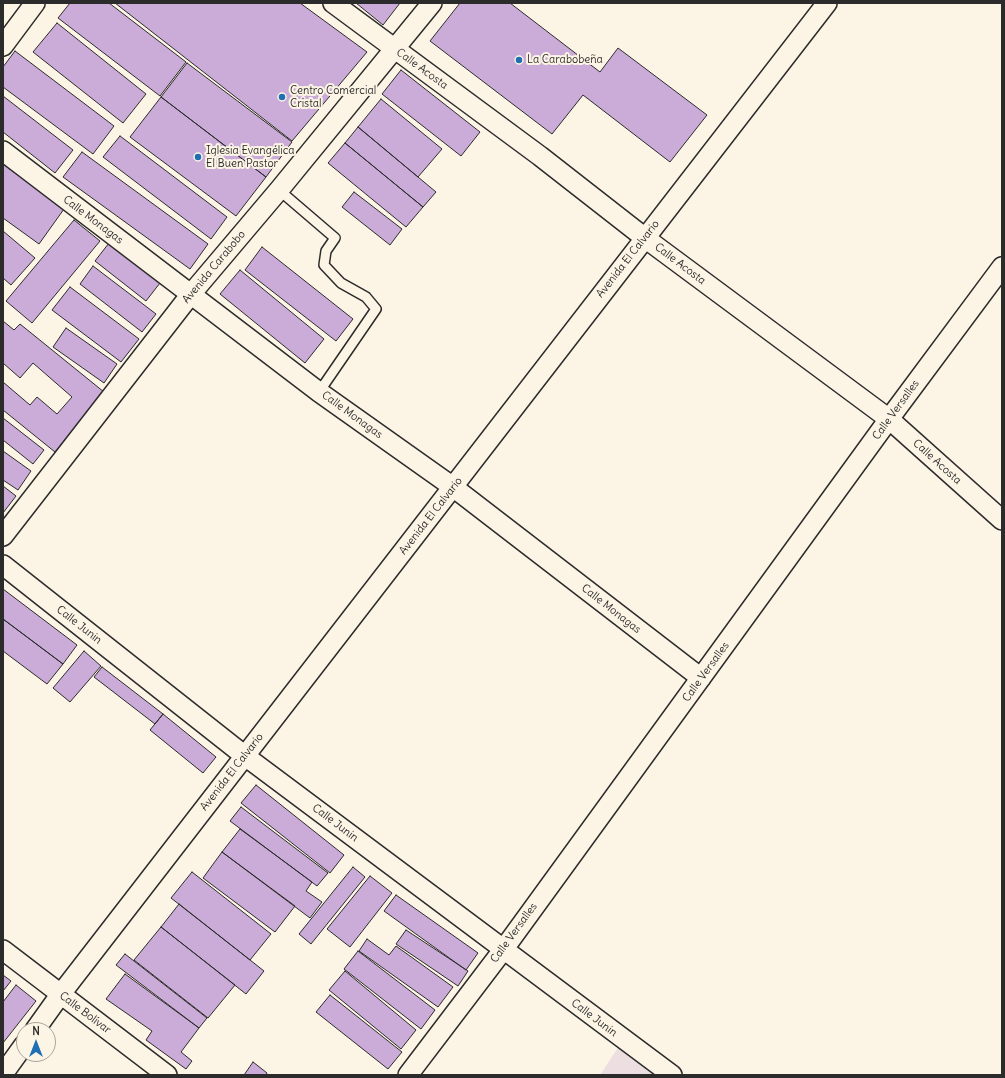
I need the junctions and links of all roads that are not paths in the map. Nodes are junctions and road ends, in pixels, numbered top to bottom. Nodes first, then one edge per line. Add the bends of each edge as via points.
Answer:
1 (35, 3) edge
2 (332, 3) edge
3 (432, 3) edge
4 (827, 3) edge
5 (3, 46) edge
6 (395, 49) junction
7 (3, 151) edge
8 (279, 190) junction
9 (645, 238) junction
10 (1002, 267) edge
11 (191, 294) junction
12 (319, 392) junction
13 (889, 419) junction
14 (453, 487) junction
15 (1002, 520) edge
16 (3, 536) edge
17 (3, 565) edge
18 (701, 678) junction
19 (245, 756) junction
20 (3, 950) edge
21 (503, 950) junction
22 (60, 995) junction
23 (41, 1022) edge
24 (16, 1056) edge
25 (3, 1074) edge
26 (167, 1075) edge
27 (408, 1075) edge
28 (672, 1075) edge

1 - 5 street
2 - 6 street, Calle Acosta
3 - 6 street, Avenida Carabobo
4 - 9 street, Avenida El Calvario
6 - 8 street, Avenida Carabobo
6 - 9 street, Calle Acosta via 540,156
7 - 11 street, Calle Monagas
8 - 11 street, Avenida Carabobo
8 - 12 lane via 335,238 326,251 324,265 341,283 366,297 376,309
9 - 13 street, Calle Acosta
9 - 14 street, Avenida El Calvario
10 - 13 street, Calle Versalles
11 - 12 street, Calle Monagas
11 - 16 street, Avenida Carabobo
12 - 14 street, Calle Monagas
13 - 15 street, Calle Acosta
13 - 18 street, Calle Versalles
14 - 18 street, Calle Monagas
14 - 19 street, Avenida El Calvario
17 - 19 street, Calle Junin
18 - 21 street, Calle Versalles
19 - 21 street, Calle Junin
19 - 22 street, Avenida El Calvario
20 - 22 street, Calle Bolívar
21 - 27 street, Calle Versalles
21 - 28 street, Calle Junin
22 - 23 street, Avenida El Calvario
22 - 26 street, Calle Bolívar
24 - 25 street

